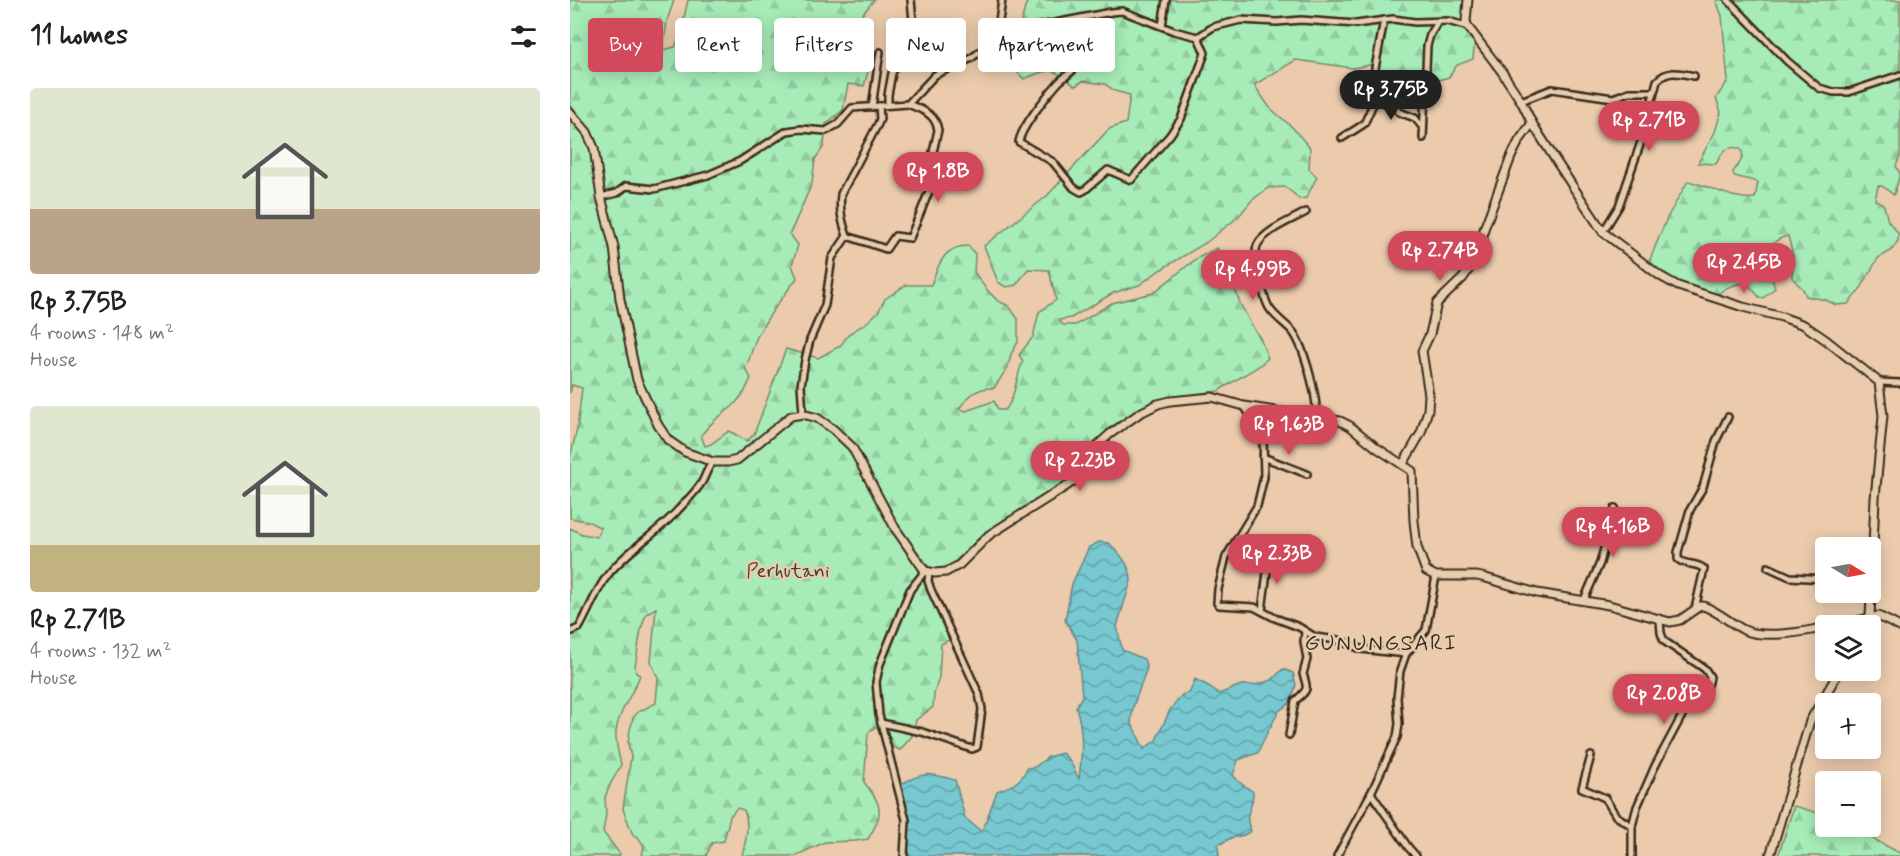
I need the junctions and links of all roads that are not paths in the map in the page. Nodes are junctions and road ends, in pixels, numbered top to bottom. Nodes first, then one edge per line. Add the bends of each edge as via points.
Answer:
1 (911, 0) edge
2 (1002, 0) edge
3 (1166, 0) edge
4 (1468, 0) edge
5 (1728, 0) edge
6 (999, 18) edge
7 (1080, 18) edge
8 (1384, 20) junction
9 (1438, 22) junction
10 (1465, 24) junction
11 (1162, 26) junction
12 (1198, 37) junction
13 (880, 52) dead end
14 (978, 53) edge
15 (1070, 72) edge
16 (1900, 75) edge
17 (1694, 76) dead end
18 (1653, 92) junction
19 (1376, 98) junction
20 (1521, 101) junction
21 (908, 104) junction
22 (888, 105) junction
23 (879, 106) junction
24 (872, 107) junction
25 (570, 112) edge
26 (1532, 123) junction
27 (1423, 129) junction
28 (1342, 138) dead end
29 (1423, 138) dead end
30 (601, 197) junction
31 (1306, 212) dead end
32 (1603, 232) junction
33 (847, 236) junction
34 (1880, 382) junction
35 (1900, 382) edge
36 (1244, 406) junction
37 (803, 414) junction
38 (1316, 416) junction
39 (1728, 417) dead end
40 (1263, 457) junction
41 (713, 462) junction
42 (1403, 464) junction
43 (1307, 474) dead end
44 (1615, 508) dead end
45 (1873, 537) edge
46 (1269, 557) dead end
47 (1768, 567) dead end
48 (927, 572) junction
49 (1436, 576) junction
50 (1815, 578) edge
51 (1584, 600) junction
52 (1695, 609) junction
53 (1262, 611) junction
54 (1881, 617) edge
55 (1660, 620) junction
56 (1900, 627) edge
57 (1815, 629) edge
58 (1305, 631) junction
59 (570, 632) edge
60 (1406, 654) junction
61 (1815, 712) edge
62 (881, 723) junction
63 (1289, 735) dead end
64 (1591, 756) dead end
65 (1371, 793) junction
66 (1632, 826) junction
67 (904, 856) edge
68 (1337, 856) edge
69 (1416, 856) edge
70 (1632, 856) edge
71 (1770, 856) edge

1 - 22 street via 914,32 892,74
2 - 6 street
3 - 11 street
4 - 10 street
5 - 16 street via 1819,88 1848,92
7 - 11 street via 1122,12
8 - 9 street
8 - 12 street via 1356,24 1241,20 1213,27
8 - 19 street via 1373,79
9 - 10 street
9 - 27 street via 1427,46
10 - 20 street
11 - 12 street
12 - 15 street via 1205,53 1176,127 1131,180 1108,170 1081,192 1053,162 1019,140 1045,99
13 - 24 street
14 - 21 street via 935,75
17 - 18 street via 1668,73 1658,79
18 - 20 street via 1629,92 1612,98 1552,89
18 - 32 street via 1619,206
19 - 27 street via 1414,118
19 - 28 street via 1364,124
20 - 26 street
21 - 22 street
21 - 33 street via 931,114 938,125 929,170 930,189 910,238 895,236 885,249
22 - 23 street
23 - 24 street
23 - 33 street via 878,124 842,194 841,216
24 - 30 street via 852,108 838,124 825,131 801,129 783,133 708,175 654,189 626,186
25 - 30 street via 591,139
26 - 32 street
26 - 42 street via 1511,158 1484,229 1480,253 1459,283 1437,303 1422,351 1428,410 1421,433
27 - 29 street
30 - 41 street via 640,389 668,440 685,452
31 - 38 street via 1269,233 1258,243 1256,253 1268,307 1293,333 1303,352 1317,404
32 - 34 street via 1678,286 1804,325
33 - 37 street via 832,258 825,305 805,360 801,385
34 - 35 street
34 - 45 street via 1883,416
36 - 38 street
36 - 40 street via 1263,438
36 - 48 street via 1212,397 1170,401 1150,408 1107,437 1079,477 1068,486 989,534 952,570
37 - 41 street via 791,416 736,460
37 - 48 street via 817,418 852,447 895,528
38 - 42 street via 1345,423
39 - 52 street via 1716,441 1703,487 1690,510 1678,552 1680,561 1704,569
40 - 43 street
40 - 53 street via 1259,499 1226,557 1216,601 1219,605
41 - 59 street via 675,513 608,575 579,628
42 - 49 street via 1413,475 1417,547 1423,567
44 - 51 street
46 - 53 street
47 - 50 street via 1790,577
48 - 62 street via 910,590 877,675
48 - 62 street via 931,590 979,694 982,709 977,747 972,749
49 - 51 street via 1477,576 1537,593
49 - 60 street via 1426,630
51 - 55 street
52 - 55 street via 1677,622
52 - 57 street via 1706,607 1753,632
53 - 58 street
54 - 56 street
55 - 66 street via 1664,641 1705,669 1710,677 1701,699 1685,710 1664,749
58 - 60 street via 1361,649
58 - 63 street via 1307,660 1303,675 1307,689 1295,701
60 - 65 street via 1398,683 1397,738
61 - 71 street
62 - 67 street via 906,820
64 - 66 street via 1582,788 1605,798 1616,816
65 - 68 street
65 - 69 street
66 - 70 street

